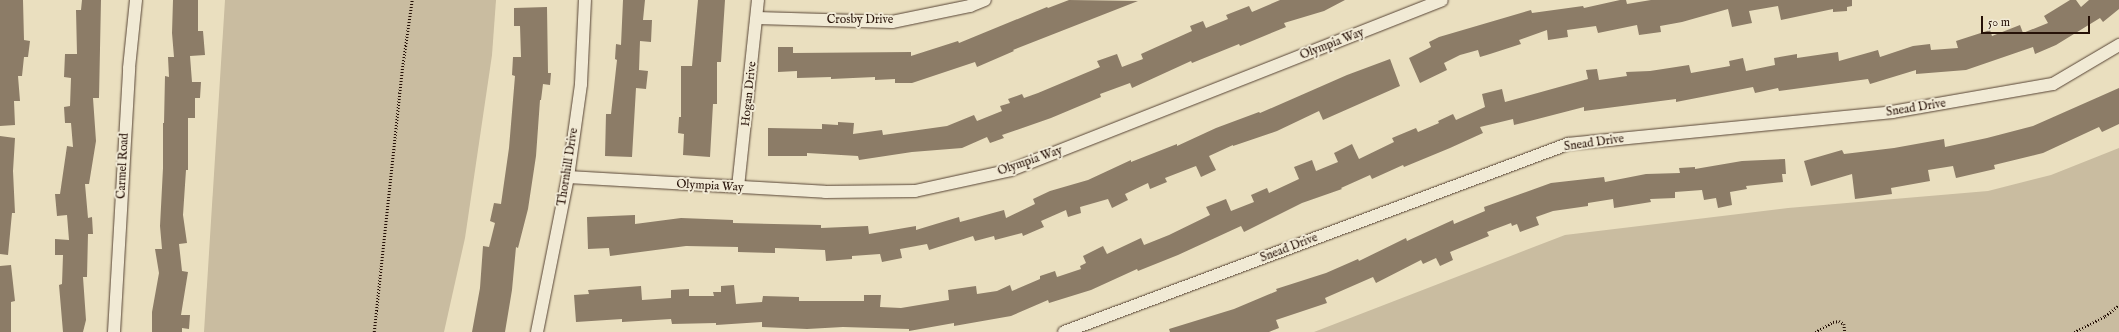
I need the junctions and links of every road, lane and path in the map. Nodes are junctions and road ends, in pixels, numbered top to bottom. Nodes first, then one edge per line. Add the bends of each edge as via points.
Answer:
1 (136, 0) edge
2 (412, 0) edge
3 (585, 0) edge
4 (758, 0) edge
5 (985, 0) edge
6 (1442, 0) edge
7 (757, 18) junction
8 (2119, 45) edge
9 (568, 177) junction
10 (738, 187) junction
11 (2119, 305) edge
12 (114, 332) edge
13 (374, 332) edge
14 (537, 332) edge
15 (1064, 332) edge
16 (1815, 332) edge
17 (1845, 332) edge
18 (2074, 332) edge

1 - 12 street, Carmel Road via 129,68
2 - 13 path
3 - 9 street, Thornhill Drive via 581,84
4 - 7 street, Hogan Drive
5 - 7 street, Crosby Drive via 970,6 892,22
6 - 10 street, Olympia Way via 1011,170 915,191 825,192
7 - 10 street, Hogan Drive
8 - 15 street, Snead Drive via 2053,84 1892,112 1568,144
9 - 10 street, Olympia Way
9 - 14 street, Thornhill Drive
11 - 18 path via 2105,316
16 - 17 path via 1839,321 1844,324

